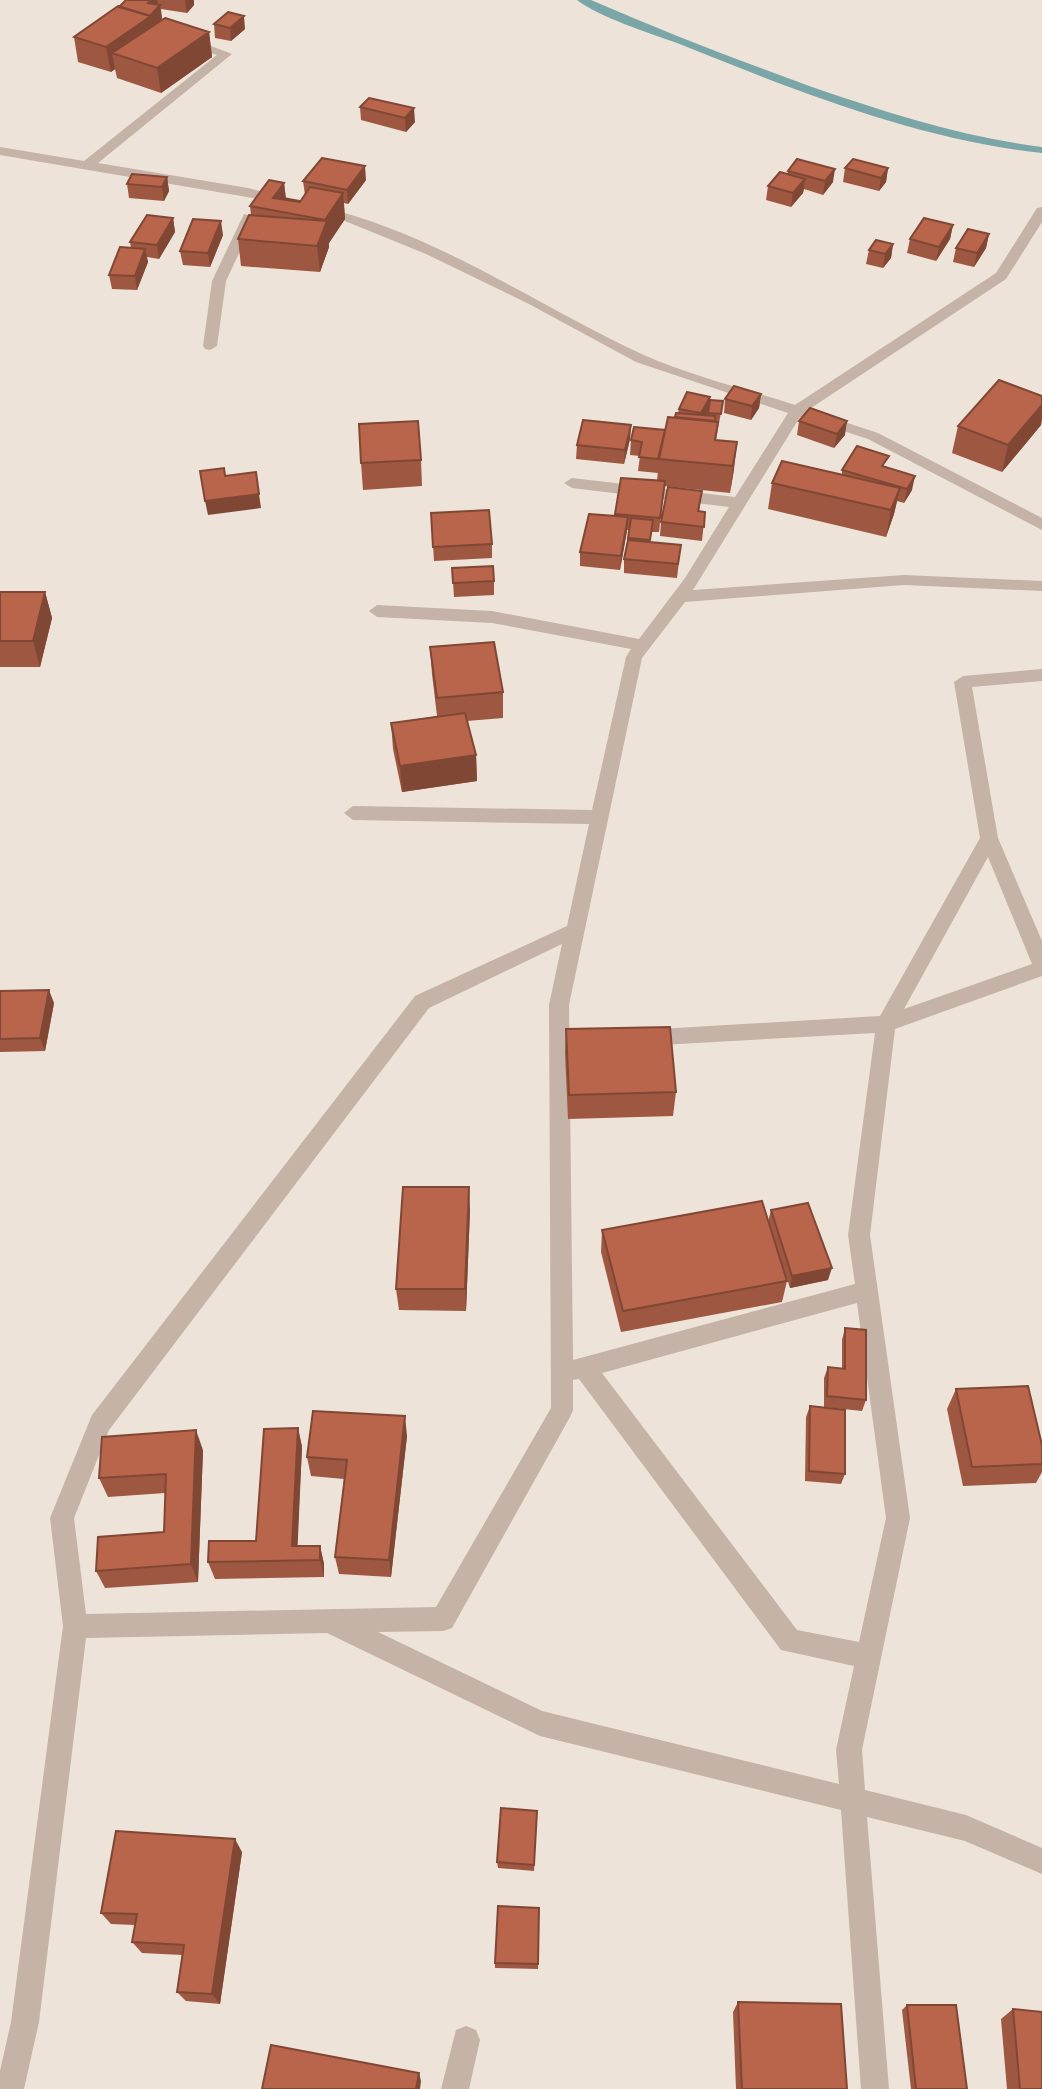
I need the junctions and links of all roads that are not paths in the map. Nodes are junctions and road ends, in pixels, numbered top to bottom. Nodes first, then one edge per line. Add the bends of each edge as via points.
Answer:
1 (182, 38) edge
2 (0, 151) edge
3 (85, 167) junction
4 (259, 195) junction
5 (1042, 211) edge
6 (210, 346) dead end
7 (796, 411) junction
8 (572, 483) dead end
9 (740, 503) junction
10 (1042, 525) edge
11 (1042, 586) edge
12 (679, 597) junction
13 (377, 611) dead end
14 (642, 645) junction
15 (1042, 675) edge
16 (353, 813) dead end
17 (599, 817) junction
18 (989, 838) junction
19 (575, 930) junction
20 (1042, 966) edge
21 (886, 1024) junction
22 (622, 1039) edge
23 (866, 1291) junction
24 (573, 1370) junction
25 (326, 1620) junction
26 (75, 1626) junction
27 (868, 1656) junction
28 (853, 1799) junction
29 (1042, 1861) edge
30 (466, 2040) dead end
31 (10, 2089) edge
32 (455, 2089) edge
33 (875, 2089) edge

1 - 3 street via 226,54
2 - 3 street
3 - 4 street
4 - 6 street via 219,281
4 - 7 street via 344,216 431,251 641,359
5 - 7 street via 1001,276
7 - 9 street
7 - 10 street via 873,436
8 - 9 street
9 - 12 street
11 - 12 street via 904,580
12 - 14 street
13 - 14 street via 492,617
14 - 17 street via 634,657
15 - 18 street via 963,682
16 - 17 street
17 - 19 street
18 - 20 street
18 - 21 street
19 - 24 street via 559,1005 567,1042
19 - 26 street via 422,1002 100,1423 62,1518
20 - 21 street
21 - 22 street
21 - 23 street via 859,1235
23 - 24 street
23 - 27 street via 898,1518
24 - 25 street via 562,1410 443,1619
24 - 27 street via 790,1641
25 - 26 street
25 - 28 street via 540,1723
26 - 31 street via 25,2022
27 - 28 street via 849,1750
28 - 29 street via 966,1828
28 - 33 street
30 - 32 street

